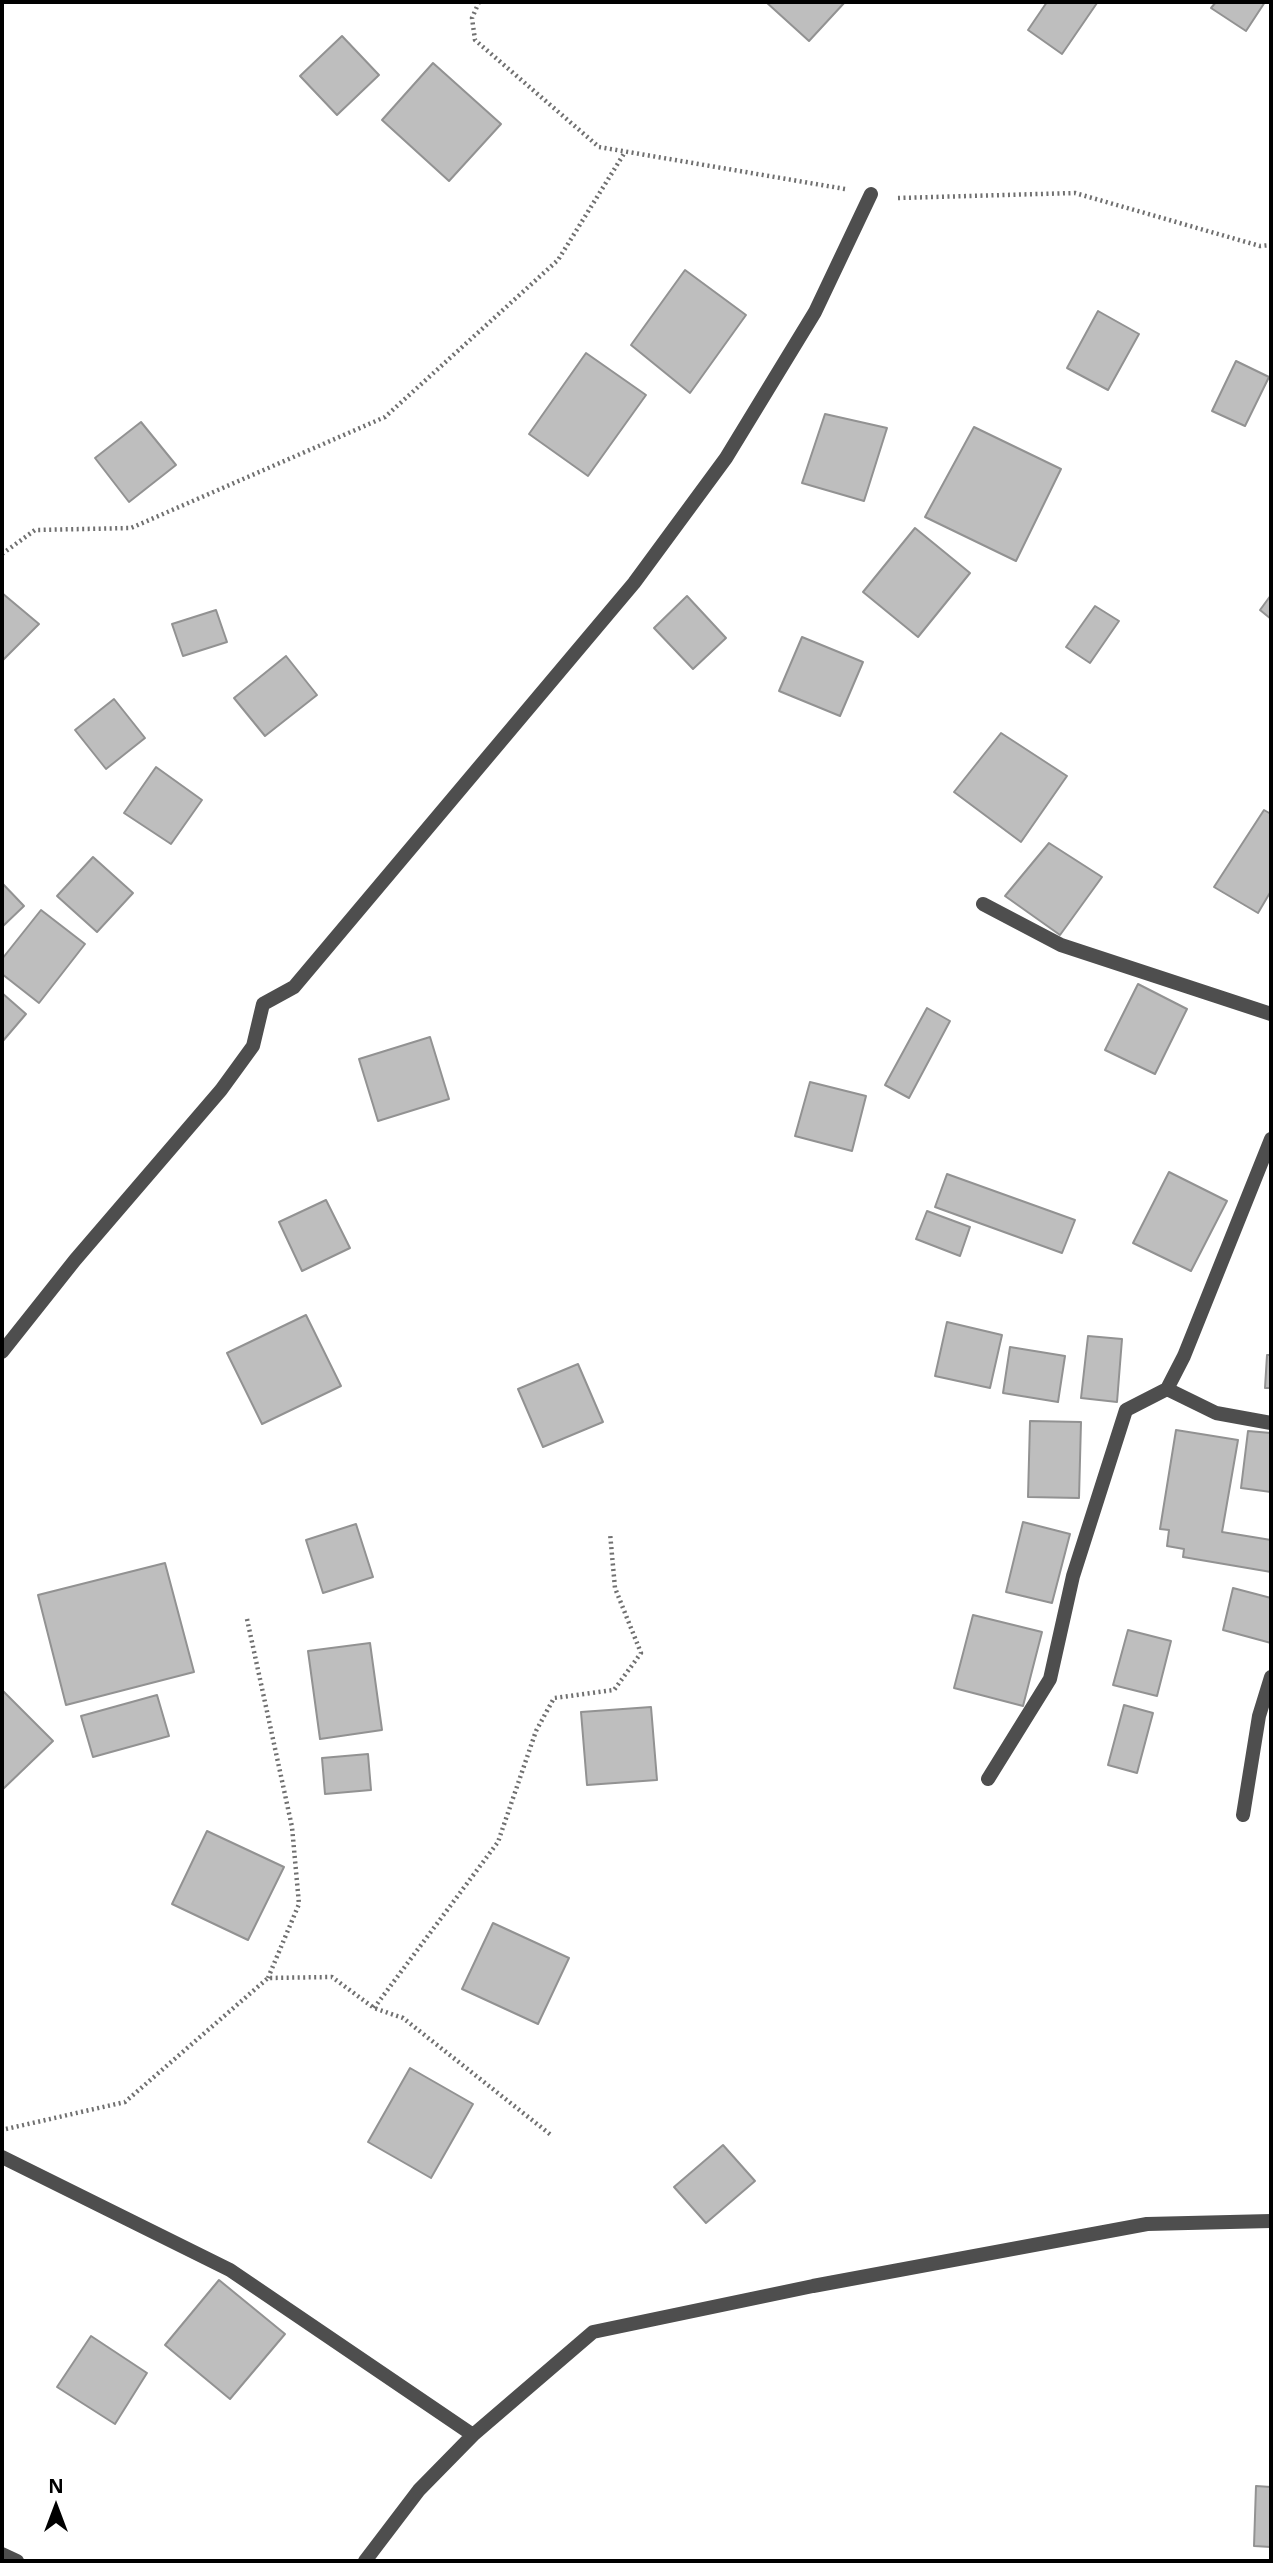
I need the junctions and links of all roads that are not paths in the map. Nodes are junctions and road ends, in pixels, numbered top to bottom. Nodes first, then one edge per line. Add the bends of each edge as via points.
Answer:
1 (871, 194) road end
2 (983, 904) dead end
3 (1271, 1014) edge
4 (1271, 1139) edge
5 (2, 1352) edge
6 (1167, 1389) junction
7 (1271, 1423) edge
8 (1271, 1676) edge
9 (988, 1779) dead end
10 (1243, 1815) dead end
11 (2, 2157) edge
12 (1271, 2221) edge
13 (473, 2435) junction
14 (2, 2554) edge
15 (17, 2561) edge
16 (365, 2561) edge

1 - 5 street via 802,335 726,458 634,583 294,987 263,1004 253,1046 221,1090
2 - 3 street via 1060,945
4 - 6 street
6 - 7 street via 1216,1413
6 - 9 street via 1126,1410 1073,1576 1050,1679
8 - 10 street via 1259,1716
11 - 13 street via 230,2270
12 - 13 street via 1147,2224 826,2283 593,2332
13 - 16 street via 419,2490
14 - 15 street

